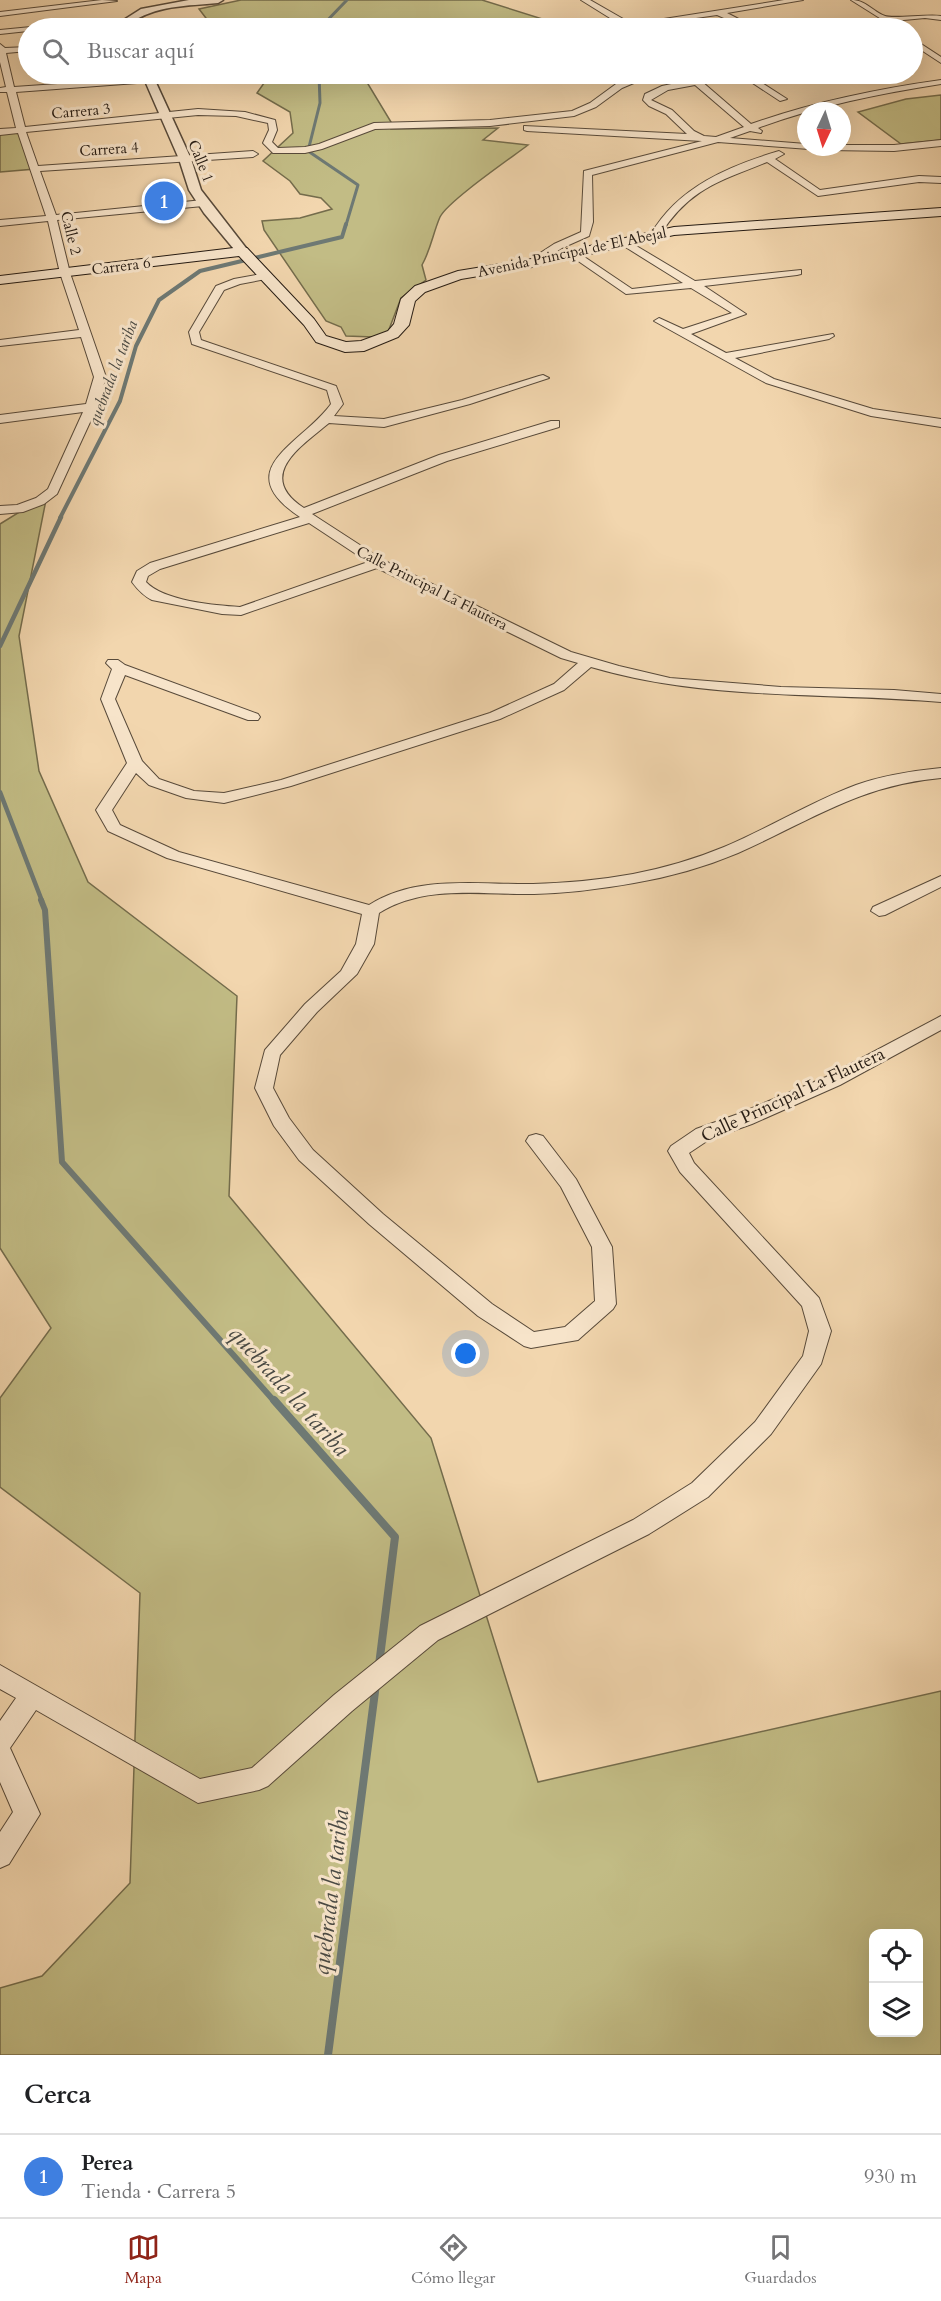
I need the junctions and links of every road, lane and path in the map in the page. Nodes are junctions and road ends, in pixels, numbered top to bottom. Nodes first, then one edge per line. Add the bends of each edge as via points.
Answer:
1 (218, 0) edge
2 (585, 0) edge
3 (799, 0) edge
4 (855, 0) edge
5 (113, 1) edge
6 (780, 1) edge
7 (718, 12) junction
8 (0, 14) edge
9 (121, 18) edge
10 (131, 18) edge
11 (615, 18) edge
12 (678, 18) edge
13 (731, 18) edge
14 (883, 18) edge
15 (898, 18) edge
16 (941, 18) edge
17 (18, 30) edge
18 (0, 32) edge
19 (1, 49) edge
20 (18, 49) edge
21 (923, 52) edge
22 (941, 61) edge
23 (941, 82) edge
24 (65, 84) edge
25 (151, 84) edge
26 (624, 84) edge
27 (687, 84) edge
28 (698, 84) edge
29 (759, 84) edge
30 (13, 89) junction
31 (0, 90) edge
32 (783, 99) dead end
33 (165, 117) junction
34 (490, 123) junction
35 (748, 127) junction
36 (21, 130) junction
37 (0, 132) edge
38 (716, 140) junction
39 (941, 143) edge
40 (797, 144) edge
41 (797, 146) edge
42 (851, 147) edge
43 (797, 148) edge
44 (253, 154) dead end
45 (185, 159) junction
46 (770, 159) junction
47 (35, 169) junction
48 (941, 180) edge
49 (204, 203) junction
50 (941, 212) edge
51 (52, 218) junction
52 (0, 223) edge
53 (656, 234) junction
54 (623, 241) junction
55 (242, 250) junction
56 (573, 254) junction
57 (532, 263) junction
58 (797, 272) dead end
59 (65, 273) junction
60 (267, 276) junction
61 (0, 280) edge
62 (691, 284) junction
63 (659, 321) dead end
64 (84, 333) junction
65 (682, 333) junction
66 (829, 336) dead end
67 (0, 343) edge
68 (726, 356) junction
69 (543, 378) dead end
70 (91, 406) junction
71 (0, 419) edge
72 (326, 419) junction
73 (941, 423) edge
74 (555, 424) dead end
75 (0, 510) edge
76 (306, 515) junction
77 (378, 563) junction
78 (588, 662) junction
79 (941, 698) edge
80 (253, 717) dead end
81 (135, 763) junction
82 (941, 773) edge
83 (941, 881) edge
84 (371, 911) junction
85 (879, 911) dead end
86 (941, 1022) edge
87 (536, 1141) dead end
88 (0, 1676) edge
89 (32, 1695) junction
90 (0, 1742) edge
91 (0, 1753) edge
92 (0, 1855) edge

1 - 10 street via 156,9
2 - 11 street
3 - 6 street
4 - 14 street
5 - 8 street
5 - 9 street
6 - 7 street
7 - 12 street
7 - 13 street
15 - 16 street
17 - 18 street
19 - 20 street
19 - 30 street, Calle 2
21 - 22 street
23 - 35 street via 870,93
24 - 30 street
25 - 33 street, Calle 1
26 - 34 street via 574,113
27 - 38 street via 656,91 647,100 669,111 692,135
28 - 35 street
29 - 32 street
30 - 31 street
30 - 36 street, Calle 2
33 - 34 street, Carrera 3 via 198,112 254,115 272,122 267,143 276,151 287,152 322,146 374,126
33 - 36 street, Carrera 3
33 - 45 street, Calle 1
34 - 38 street
35 - 38 street
35 - 40 street
36 - 37 street, Carrera 3
36 - 47 street, Calle 2
38 - 41 street
38 - 57 street via 586,173 586,234
39 - 42 street
43 - 46 street
44 - 45 street, Carrera 4
45 - 47 street, Carrera 4
45 - 49 street, Calle 1
46 - 48 street via 818,193 919,179
46 - 53 street via 686,195 662,219
47 - 51 street, Calle 2
49 - 51 street
49 - 55 street, Calle 1
50 - 53 main road, Avenida Principal de El Abejal
51 - 52 street
51 - 59 street, Calle 2
53 - 54 main road, Avenida Principal de El Abejal
54 - 56 main road, Avenida Principal de El Abejal
54 - 62 street
55 - 59 main road, Carrera 6
55 - 60 main road, Avenida Principal de El Abejal
56 - 57 main road, Avenida Principal de El Abejal
56 - 62 street via 630,292
57 - 60 main road, Avenida Principal de El Abejal via 458,274 420,289 408,299 401,325 393,334 364,346 345,347 321,339
58 - 62 street
59 - 61 main road, Carrera 6
59 - 64 street, Calle 2
60 - 72 street via 220,288 194,332 196,342 332,388 337,404
62 - 65 street via 741,314
63 - 65 street
64 - 67 street
64 - 70 street, Calle 2 via 100,377
65 - 68 street
66 - 68 street
68 - 73 street via 770,381 871,412
69 - 72 street via 384,423
70 - 71 street
70 - 75 street, Calle 2 via 53,491 19,509
72 - 76 street, Calle Principal La Flautera via 277,468 278,492
74 - 76 street via 443,458
76 - 77 street, Calle Principal La Flautera
76 - 77 street via 155,566 142,574 139,582 157,597 240,611
77 - 78 street, Calle Principal La Flautera via 566,655
78 - 79 street, Calle Principal La Flautera via 670,682
78 - 81 street via 559,687 495,716 286,783 224,798 192,795 154,782
80 - 81 street via 116,665 108,699
81 - 84 street via 104,810 114,828 173,855
82 - 84 street via 858,788 746,844 671,872 601,883 527,889 471,886 415,893 381,902
83 - 85 street
84 - 87 street via 365,944 348,974 311,1008 272,1054 264,1088 281,1121 306,1155 485,1310 531,1340 571,1334 606,1304 602,1246 569,1184
86 - 89 street, Calle Principal La Flautera via 833,1081 703,1134 678,1151 687,1167 812,1303 820,1331 813,1358 763,1428 700,1490 641,1527 429,1632 259,1778 198,1791
88 - 89 street
89 - 90 street
91 - 92 street via 27,1814

